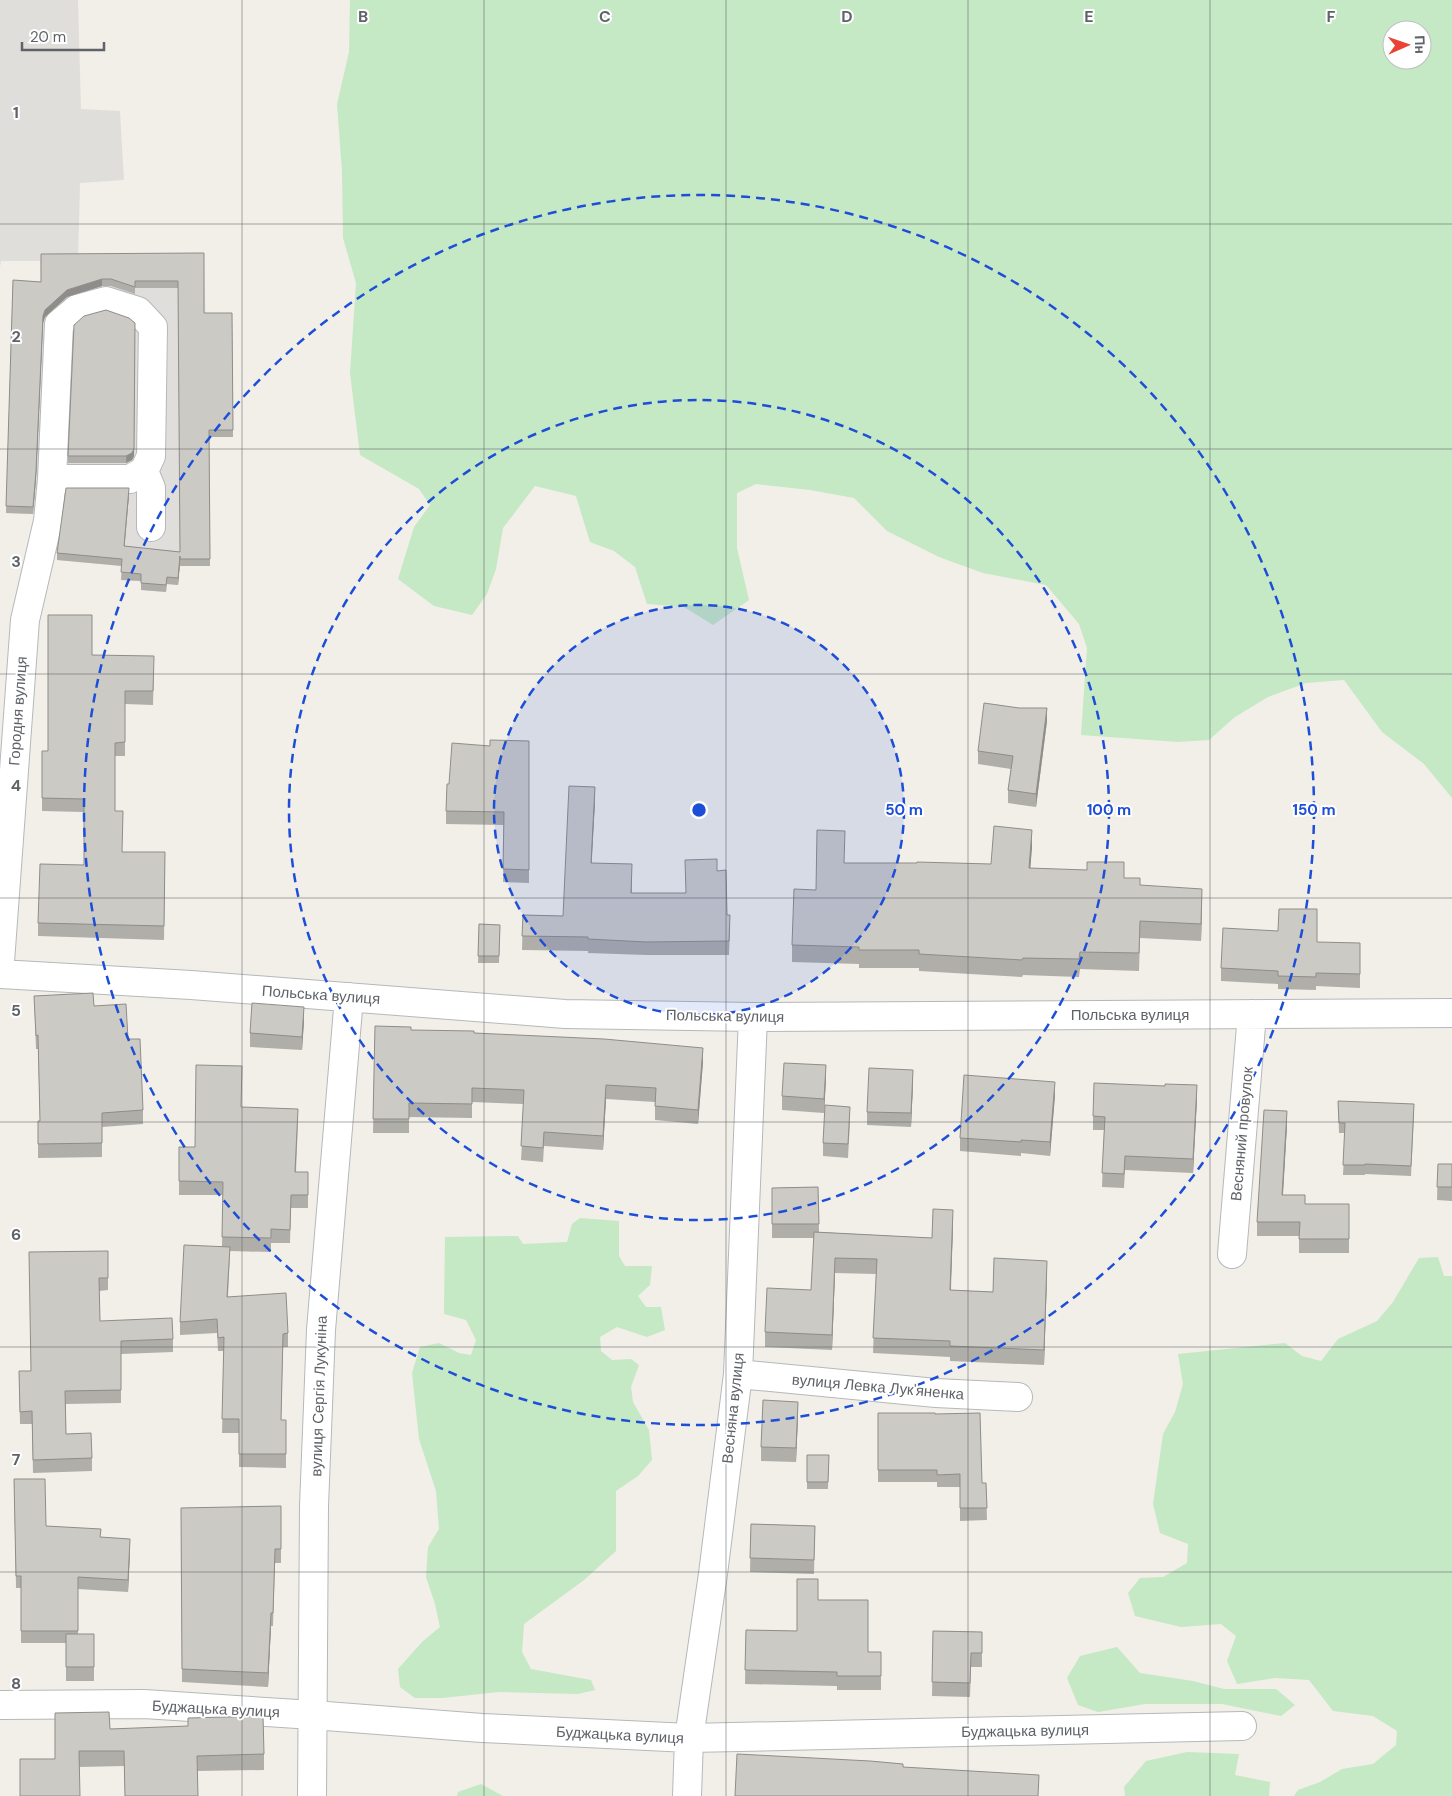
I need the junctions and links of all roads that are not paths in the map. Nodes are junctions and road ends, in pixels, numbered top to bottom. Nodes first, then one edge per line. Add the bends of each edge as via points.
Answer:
1 (144, 471) junction
2 (52, 479) junction
3 (151, 527) dead end
4 (0, 962) edge
5 (0, 974) edge
6 (349, 997) junction
7 (1252, 1014) junction
8 (1452, 1014) edge
9 (753, 1017) junction
10 (1232, 1254) dead end
11 (738, 1374) junction
12 (1018, 1398) dead end
13 (0, 1705) edge
14 (313, 1715) junction
15 (1242, 1726) dead end
16 (689, 1738) junction
17 (312, 1796) edge
18 (687, 1796) edge

1 - 2 street via 130,479
1 - 2 street, Городня вулиця via 151,456 153,327 138,311 106,301 77,309 59,324
1 - 3 street via 152,488
2 - 4 street, Городня вулиця via 48,521 25,620
5 - 6 street, Польська вулиця
6 - 9 street, Польська вулиця via 566,1014
6 - 14 street, вулиця Сергія Лукуніна via 321,1330 314,1506
7 - 8 street, Польська вулиця
7 - 9 street, Польська вулиця
7 - 10 street, Весняний провулок
9 - 11 street, Весняна вулиця
11 - 12 street, вулиця Левка Лук'яненка
11 - 16 street, Весняна вулиця
13 - 14 street, Буджацька вулиця via 144,1704
14 - 16 street, Буджацька вулиця via 482,1728
14 - 17 street, вулиця Сергія Лукуніна
15 - 16 street, Буджацька вулиця
16 - 18 street, Весняна вулиця

